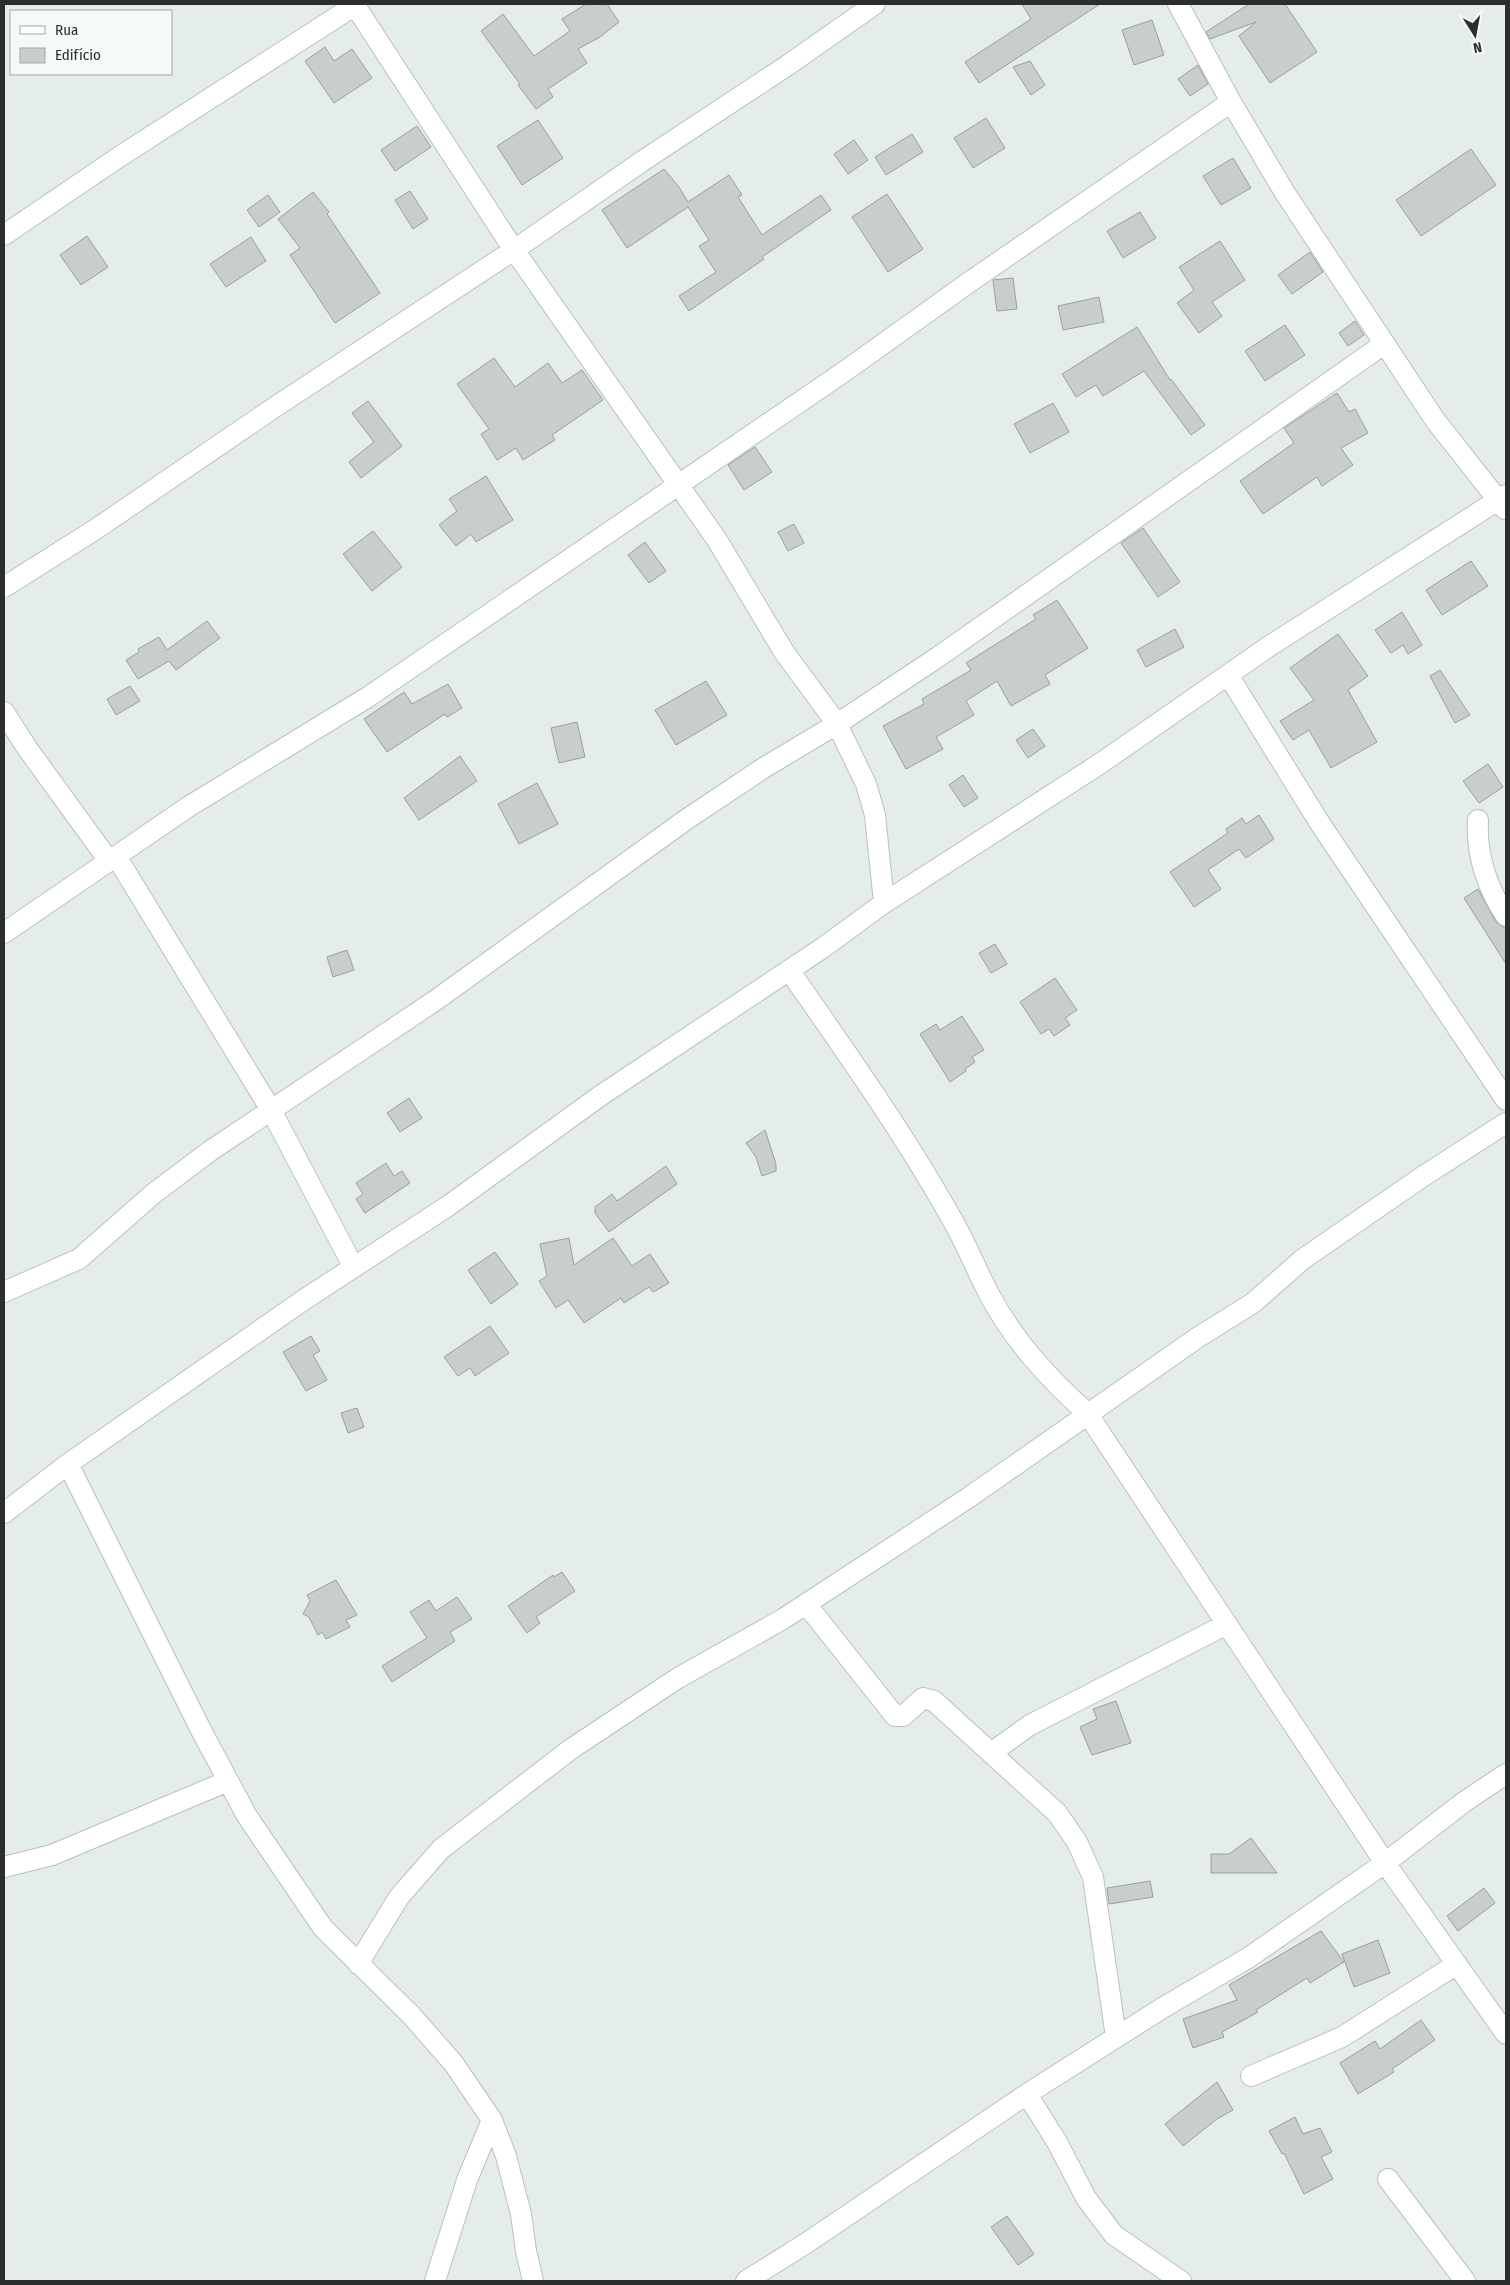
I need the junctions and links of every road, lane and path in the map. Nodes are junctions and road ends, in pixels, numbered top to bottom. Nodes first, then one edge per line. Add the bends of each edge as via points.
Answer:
1 (355, 4) edge
2 (875, 4) edge
3 (1178, 4) edge
4 (1232, 102) junction
5 (4, 235) edge
6 (514, 250) junction
7 (1384, 344) junction
8 (677, 485) junction
9 (1503, 502) edge
10 (4, 587) edge
11 (1228, 675) junction
12 (4, 712) edge
13 (837, 724) junction
14 (1478, 820) dead end
15 (113, 858) junction
16 (884, 903) junction
17 (1506, 916) edge
18 (4, 933) edge
19 (789, 970) junction
20 (1506, 1100) edge
21 (271, 1110) junction
22 (1506, 1123) edge
23 (353, 1266) junction
24 (4, 1292) edge
25 (1087, 1413) junction
26 (68, 1464) junction
27 (4, 1513) edge
28 (806, 1604) junction
29 (1227, 1624) junction
30 (991, 1753) junction
31 (1506, 1774) edge
32 (228, 1781) junction
33 (1385, 1863) junction
34 (4, 1867) edge
35 (358, 1964) junction
36 (1457, 1964) junction
37 (1506, 2034) edge
38 (1116, 2038) junction
39 (1252, 2076) dead end
40 (1026, 2094) junction
41 (492, 2120) junction
42 (1388, 2180) dead end
43 (435, 2281) edge
44 (532, 2281) edge
45 (746, 2281) edge
46 (1181, 2281) edge
47 (1465, 2281) edge

1 - 5 street
1 - 6 street
2 - 6 street
3 - 4 street
4 - 7 street via 1285,193
4 - 8 street
6 - 8 street
6 - 10 street
7 - 9 street via 1436,420
7 - 13 street
8 - 13 street via 717,540 784,652
8 - 15 street via 368,697 188,807
9 - 11 street
11 - 16 street via 1102,763
11 - 20 street via 1321,825
12 - 15 street via 27,748
13 - 16 street via 866,784 875,815
13 - 21 street via 687,819 436,1000
14 - 17 street via 1477,840 1483,867 1495,900
15 - 18 street
15 - 21 street
16 - 19 street
19 - 23 street via 600,1096 448,1206
19 - 25 street via 895,1126 958,1230 990,1296 1028,1355
21 - 23 street
21 - 24 street via 153,1194 79,1259
22 - 25 street via 1303,1259 1253,1303
23 - 26 street
25 - 28 street via 968,1498
25 - 29 street
26 - 27 street
26 - 32 street
28 - 30 street via 895,1716 903,1716 923,1698 928,1698
28 - 35 street via 678,1678 571,1749 484,1814 441,1849 415,1877
29 - 30 street via 1030,1725
29 - 33 street
30 - 38 street via 1057,1813 1077,1842 1093,1876
31 - 33 street
32 - 34 street via 52,1855
32 - 35 street via 246,1816 304,1903 322,1928
33 - 36 street
33 - 38 street via 1248,1958
35 - 41 street via 412,2016 454,2064
36 - 37 street
36 - 39 street via 1342,2037
38 - 40 street
40 - 45 street
40 - 46 street via 1057,2142 1086,2198 1114,2235
41 - 43 street via 467,2180
41 - 44 street via 506,2156 521,2214
42 - 47 street

